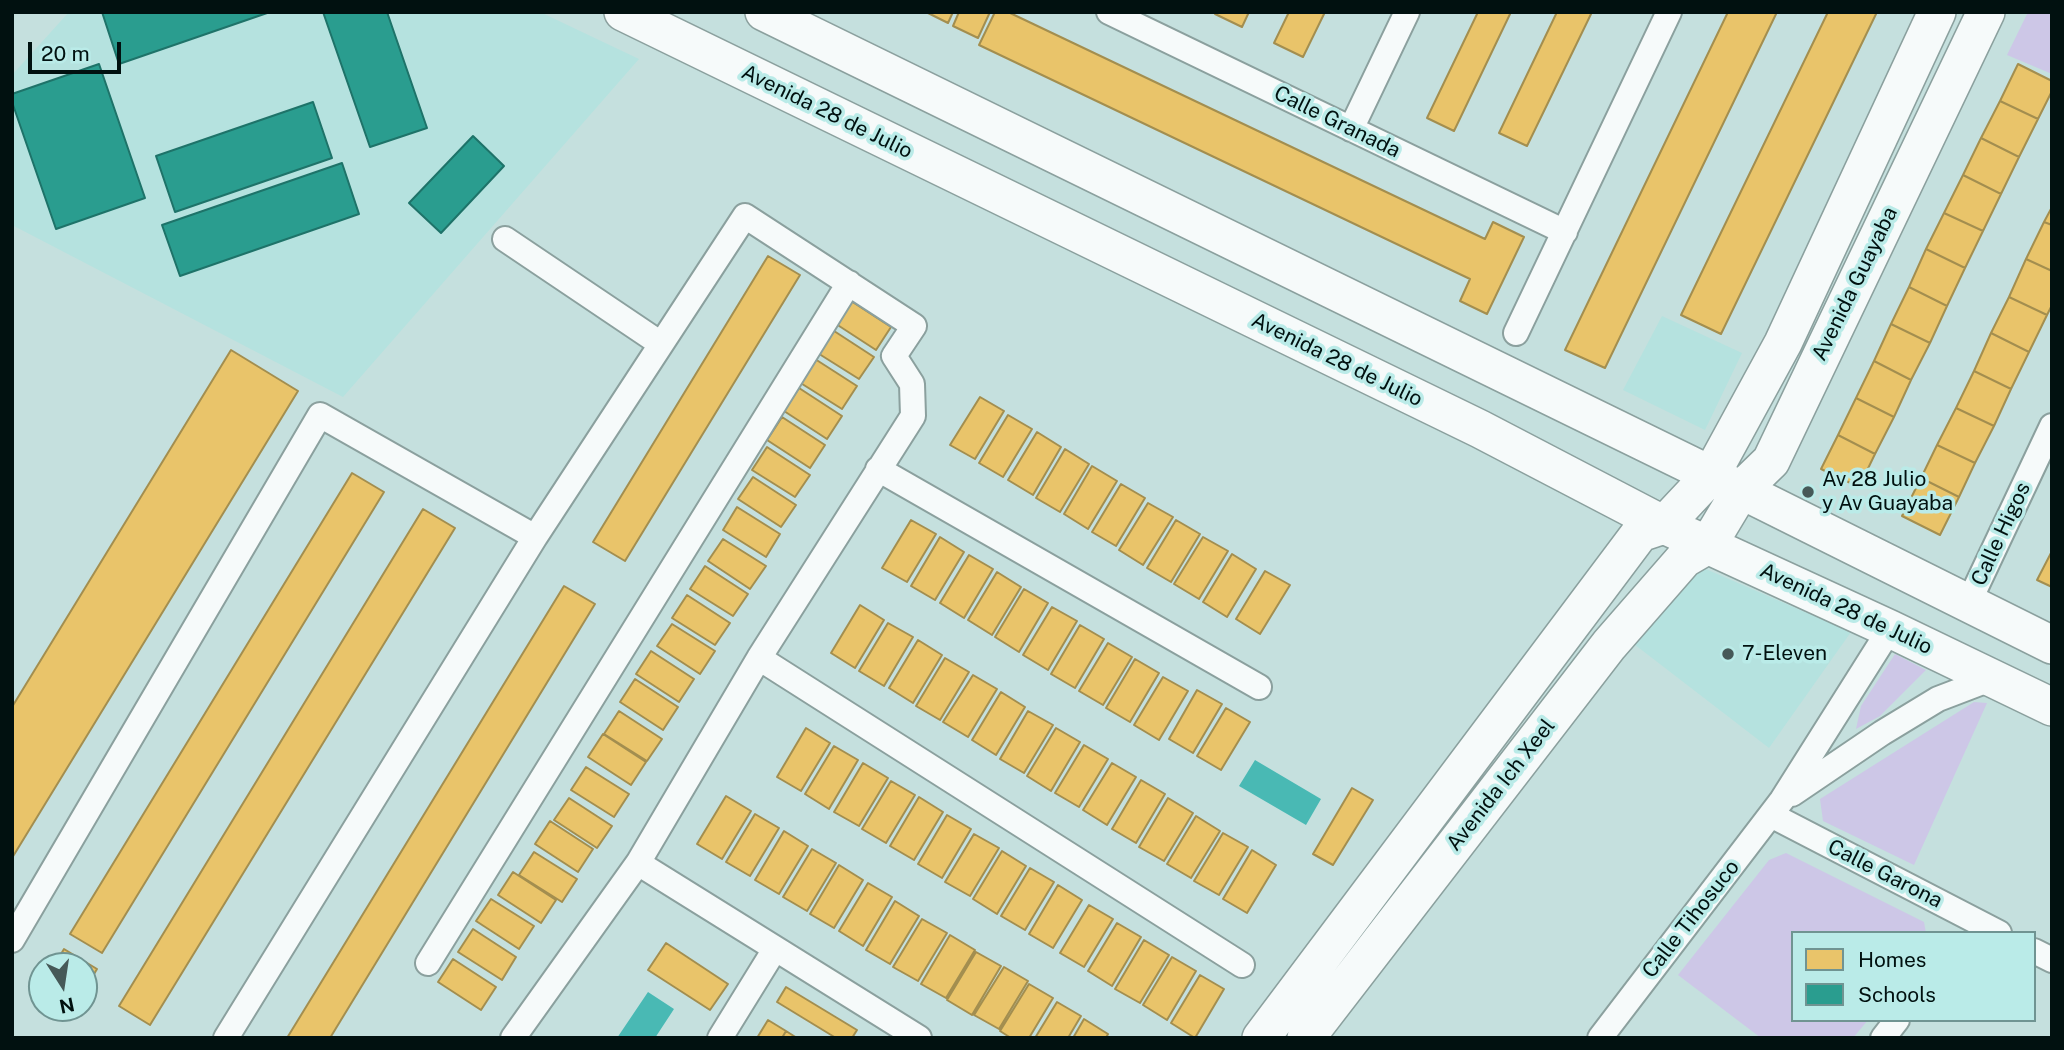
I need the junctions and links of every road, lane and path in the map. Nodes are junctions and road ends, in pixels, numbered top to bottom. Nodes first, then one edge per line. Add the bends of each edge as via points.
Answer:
1 (623, 12) edge
2 (764, 12) edge
3 (1109, 12) edge
4 (1407, 12) edge
5 (1669, 12) edge
6 (1937, 12) edge
7 (1986, 12) edge
8 (1138, 18) edge
9 (1351, 129) junction
10 (1565, 232) junction
11 (505, 239) dead end
12 (849, 283) junction
13 (1516, 333) dead end
14 (1783, 343) junction
15 (661, 344) junction
16 (1818, 359) junction
17 (2052, 426) edge
18 (878, 469) junction
19 (1726, 482) junction
20 (1652, 529) junction
21 (535, 537) junction
22 (1708, 545) junction
23 (1968, 604) junction
24 (1890, 629) junction
25 (2052, 645) edge
26 (759, 658) junction
27 (1993, 678) junction
28 (1259, 687) dead end
29 (2052, 707) edge
30 (1777, 807) junction
31 (638, 863) junction
32 (1958, 923) edge
33 (1992, 931) edge
34 (12, 940) edge
35 (775, 949) junction
36 (2036, 952) edge
37 (2052, 960) edge
38 (428, 963) dead end
39 (1242, 965) dead end
40 (1895, 1022) edge
41 (226, 1038) edge
42 (513, 1038) edge
43 (720, 1038) edge
44 (919, 1038) edge
45 (1261, 1038) edge
46 (1306, 1038) edge
47 (1600, 1038) edge
48 (1883, 1038) edge

1 - 20 main road, Avenida 28 de Julio via 1480,429
2 - 19 main road
3 - 8 street, Calle Granada
4 - 9 street
5 - 10 street
6 - 14 main road, Avenida Guayaba
7 - 16 main road, Avenida Guayaba
8 - 9 street, Calle Granada
9 - 10 street, Calle Granada
10 - 13 street
11 - 15 street
12 - 15 street via 745,216
12 - 18 street via 914,326 894,356 912,384 913,416
12 - 38 street
14 - 16 main road
14 - 19 main road, Avenida Guayaba
15 - 21 street
16 - 19 main road, Avenida Guayaba via 1771,461
17 - 23 street, Calle Higos
18 - 26 street
18 - 28 street
19 - 20 main road, Avenida Guayaba
19 - 22 main road, Avenida Guayaba
19 - 23 main road
20 - 22 main road, Avenida 28 de Julio
20 - 45 main road, Avenida Guayaba
21 - 34 street via 320,415
21 - 41 street
22 - 24 main road, Avenida 28 de Julio
22 - 46 main road, Avenida Ich Xeel via 1684,559 1609,645
23 - 25 main road
24 - 27 main road, Avenida 28 de Julio
24 - 30 street, Calle Tihosuco
26 - 31 street
26 - 39 street
27 - 29 main road, Avenida 28 de Julio
27 - 30 street, Calle Tihosuco via 1938,699
30 - 32 street, Calle Garona
30 - 47 street, Calle Tihosuco
31 - 35 street
31 - 42 street
32 - 33 street, Calle Garona
35 - 43 street
35 - 44 street
36 - 37 street
40 - 48 street

